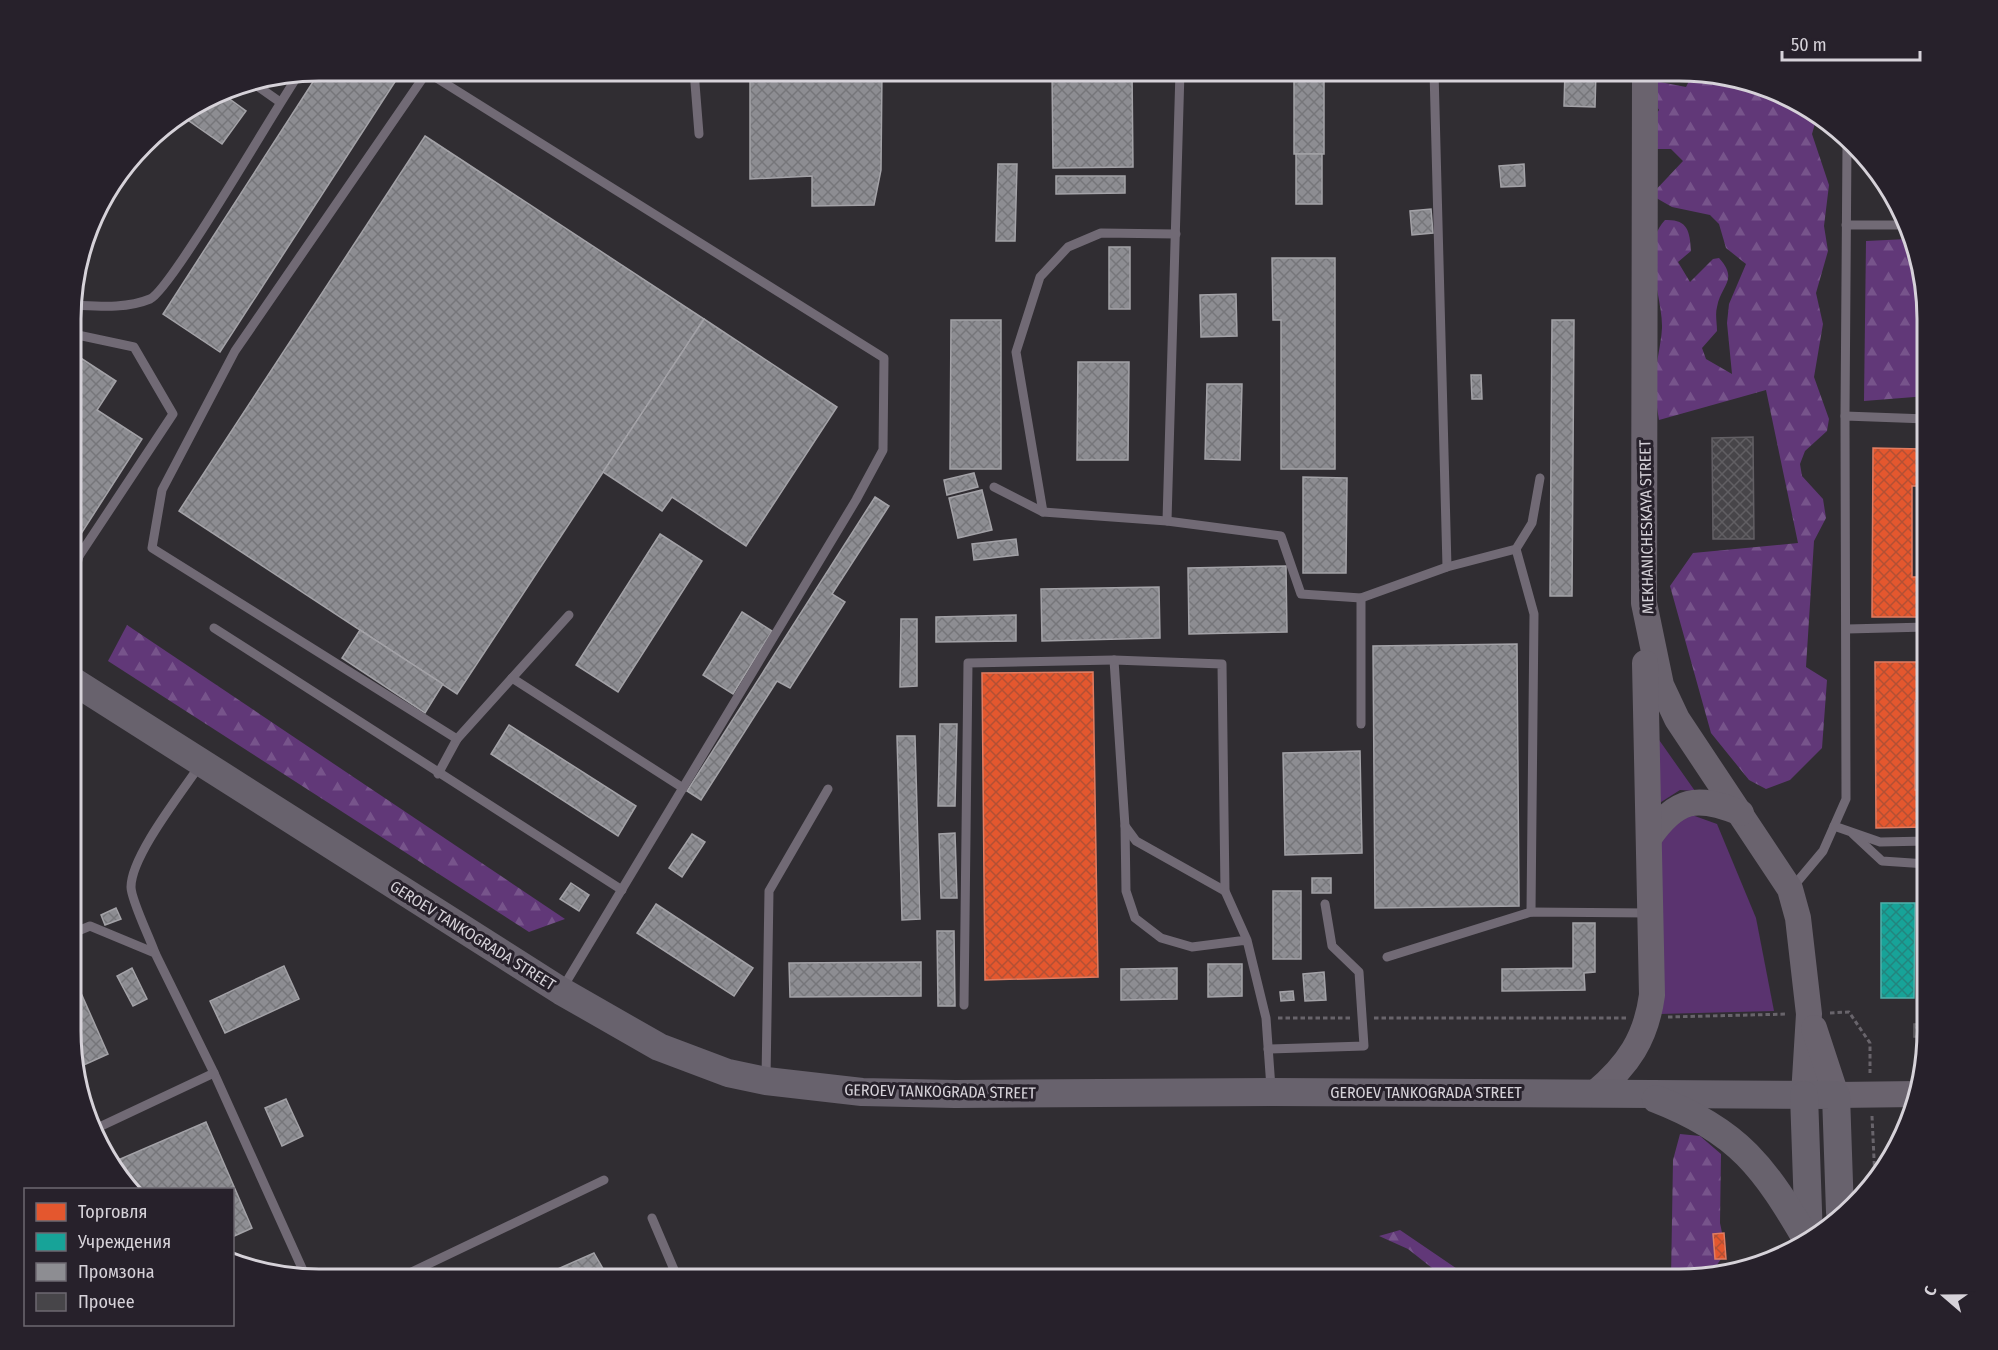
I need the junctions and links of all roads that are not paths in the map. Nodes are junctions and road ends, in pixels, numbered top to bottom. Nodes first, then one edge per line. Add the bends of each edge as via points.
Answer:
1 (421, 81) edge
2 (441, 81) edge
3 (695, 81) edge
4 (1180, 81) edge
5 (1434, 81) edge
6 (1645, 81) edge
7 (293, 83) edge
8 (260, 88) edge
9 (280, 102) junction
10 (699, 134) dead end
11 (1847, 151) edge
12 (1846, 225) junction
13 (1898, 225) edge
14 (1176, 234) junction
15 (82, 305) edge
16 (81, 335) edge
17 (1845, 416) junction
18 (1917, 419) edge
19 (1540, 478) dead end
20 (994, 487) dead end
21 (1043, 512) junction
22 (1167, 521) junction
23 (81, 547) edge
24 (1516, 549) junction
25 (1447, 567) junction
26 (1361, 598) junction
27 (1644, 603) junction
28 (568, 615) dead end
29 (1917, 627) edge
30 (214, 628) dead end
31 (1847, 628) junction
32 (1114, 660) junction
33 (512, 678) junction
34 (81, 686) edge
35 (1361, 724) dead end
36 (457, 739) junction
37 (201, 763) junction
38 (438, 774) junction
39 (683, 788) junction
40 (828, 789) dead end
41 (1741, 813) junction
42 (1125, 826) junction
43 (1834, 826) junction
44 (1851, 832) junction
45 (1649, 838) junction
46 (1917, 841) edge
47 (1917, 863) edge
48 (622, 890) junction
49 (1790, 890) junction
50 (1225, 891) junction
51 (1325, 904) dead end
52 (1531, 912) junction
53 (1651, 913) junction
54 (81, 930) edge
55 (1246, 940) junction
56 (155, 952) junction
57 (1387, 957) dead end
58 (561, 991) junction
59 (964, 1005) dead end
60 (1809, 1014) junction
61 (1268, 1049) junction
62 (214, 1073) junction
63 (766, 1081) junction
64 (1272, 1092) junction
65 (1595, 1093) junction
66 (1641, 1093) junction
67 (1909, 1094) edge
68 (1804, 1095) junction
69 (1836, 1095) junction
70 (101, 1126) edge
71 (604, 1180) dead end
72 (1840, 1206) edge
73 (652, 1218) dead end
74 (1809, 1230) edge
75 (1804, 1233) edge
76 (301, 1268) edge
77 (420, 1269) edge
78 (674, 1269) edge

1 - 36 lane via 235,351 162,490 152,548
2 - 39 lane via 884,358 883,450
3 - 10 lane
4 - 14 lane
5 - 25 lane
6 - 27 street, MEKHANICHESKAYA STREET
7 - 9 lane
8 - 9 lane
9 - 15 lane via 177,267 152,298 114,306
11 - 12 lane
12 - 13 lane
12 - 17 lane
14 - 21 lane via 1101,233 1068,247 1040,277 1016,352
14 - 22 lane
16 - 23 lane via 134,347 173,414
17 - 18 lane
17 - 31 lane
19 - 24 lane via 1532,523
20 - 21 lane
21 - 22 lane
22 - 26 lane via 1281,536 1300,594
24 - 25 lane
24 - 52 lane via 1534,614
25 - 26 lane
26 - 35 lane
27 - 41 street, MEKHANICHESKAYA STREET via 1660,685 1677,719
27 - 45 street
28 - 33 lane
29 - 31 lane
30 - 38 lane
31 - 43 lane via 1846,799
32 - 42 lane
32 - 50 lane via 1222,664
32 - 59 lane via 968,663
33 - 36 lane
33 - 39 lane
34 - 37 main road, GEROEV TANKOGRADA STREET
36 - 38 lane
37 - 56 lane via 141,854 133,875 131,888
37 - 58 main road, GEROEV TANKOGRADA STREET
38 - 48 lane
39 - 48 lane
40 - 63 lane via 769,891
41 - 45 street via 1702,801 1683,804 1663,817
41 - 49 street, MEKHANICHESKAYA STREET
42 - 50 lane via 1136,841
42 - 55 lane via 1126,891 1135,918 1161,938 1192,947
43 - 44 lane
43 - 49 lane via 1823,851
44 - 46 lane via 1880,842
44 - 47 lane via 1882,861
45 - 53 street
48 - 58 lane
49 - 60 street, MEKHANICHESKAYA STREET via 1798,918
50 - 55 lane
51 - 61 lane via 1332,946 1359,972 1364,1046
52 - 53 lane
52 - 57 lane
53 - 65 street via 1649,1017 1620,1071
54 - 56 lane via 90,926
55 - 61 lane via 1266,1018
56 - 62 lane
58 - 63 main road, GEROEV TANKOGRADA STREET via 659,1047 729,1073
60 - 68 street, MEKHANICHESKAYA STREET
60 - 69 street, MEKHANICHESKAYA STREET
61 - 64 lane
62 - 70 lane
62 - 76 lane
63 - 64 main road, GEROEV TANKOGRADA STREET via 862,1092
64 - 65 main road, GEROEV TANKOGRADA STREET
65 - 66 main road, GEROEV TANKOGRADA STREET
66 - 68 main road, GEROEV TANKOGRADA STREET
66 - 75 main road via 1718,1127 1765,1175
67 - 69 street, GEROEV TANKOGRADA STREET
68 - 69 main road, GEROEV TANKOGRADA STREET
68 - 74 main road, MEKHANICHESKAYA STREET
69 - 72 main road, MEKHANICHESKAYA STREET
71 - 77 lane
73 - 78 lane

